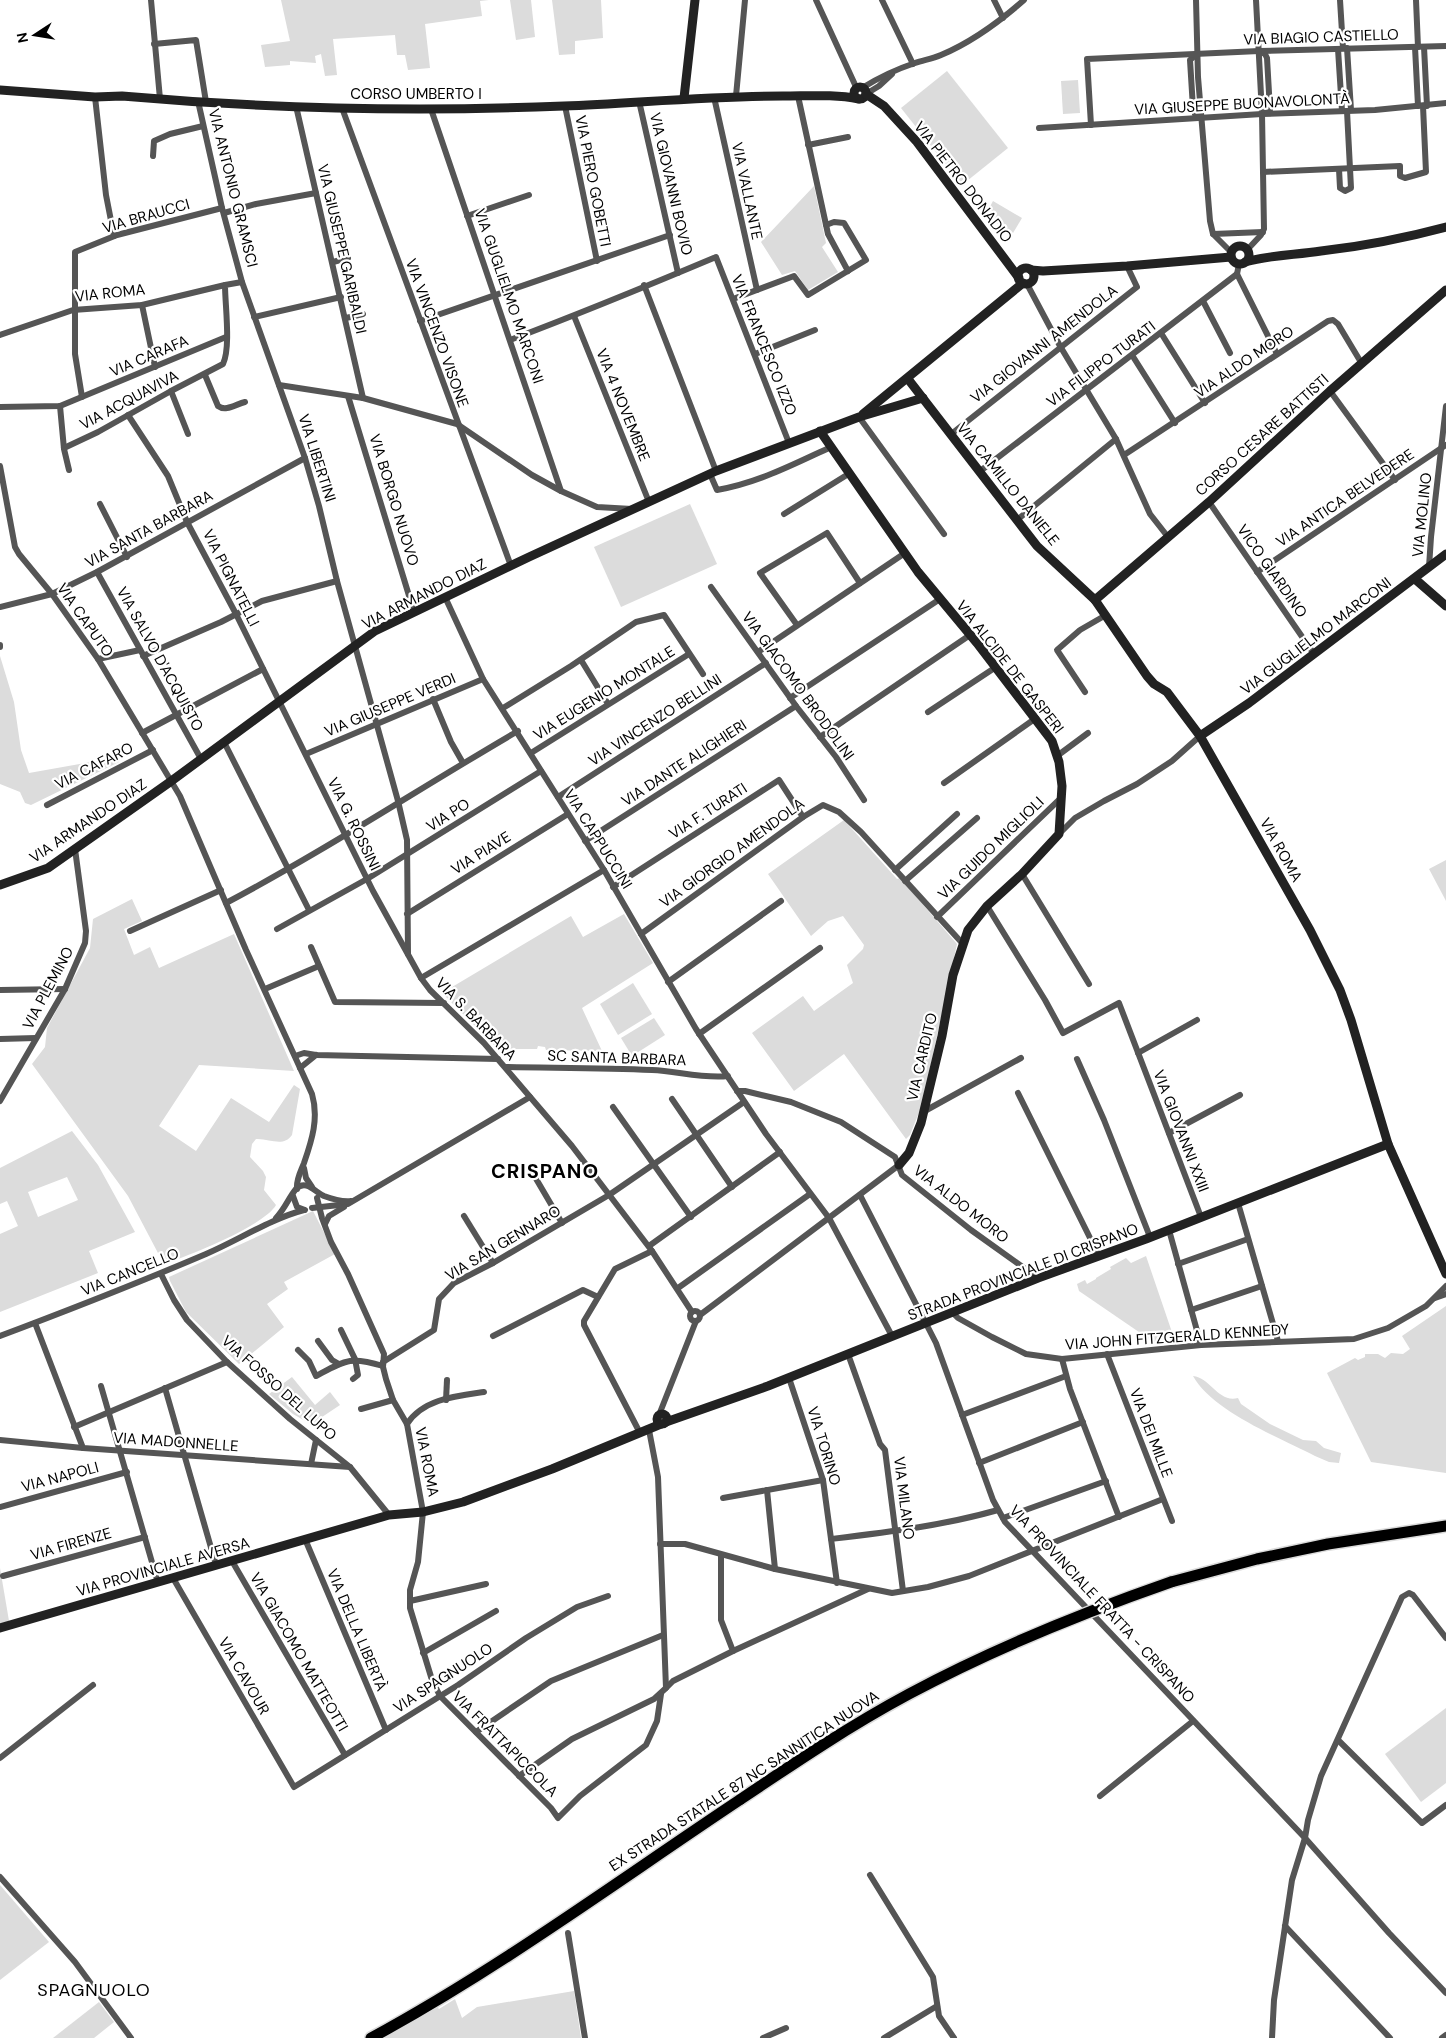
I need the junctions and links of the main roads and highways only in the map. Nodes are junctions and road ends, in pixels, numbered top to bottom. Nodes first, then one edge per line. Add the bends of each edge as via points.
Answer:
1 (1446, 1526) edge
2 (371, 2038) edge

1 - 2 highway, EX STRADA STATALE 87 NC SANNITICA NUOVA, bridge via 1328,1544 1171,1582 1040,1630 965,1664 832,1739 523,1945 409,2018

